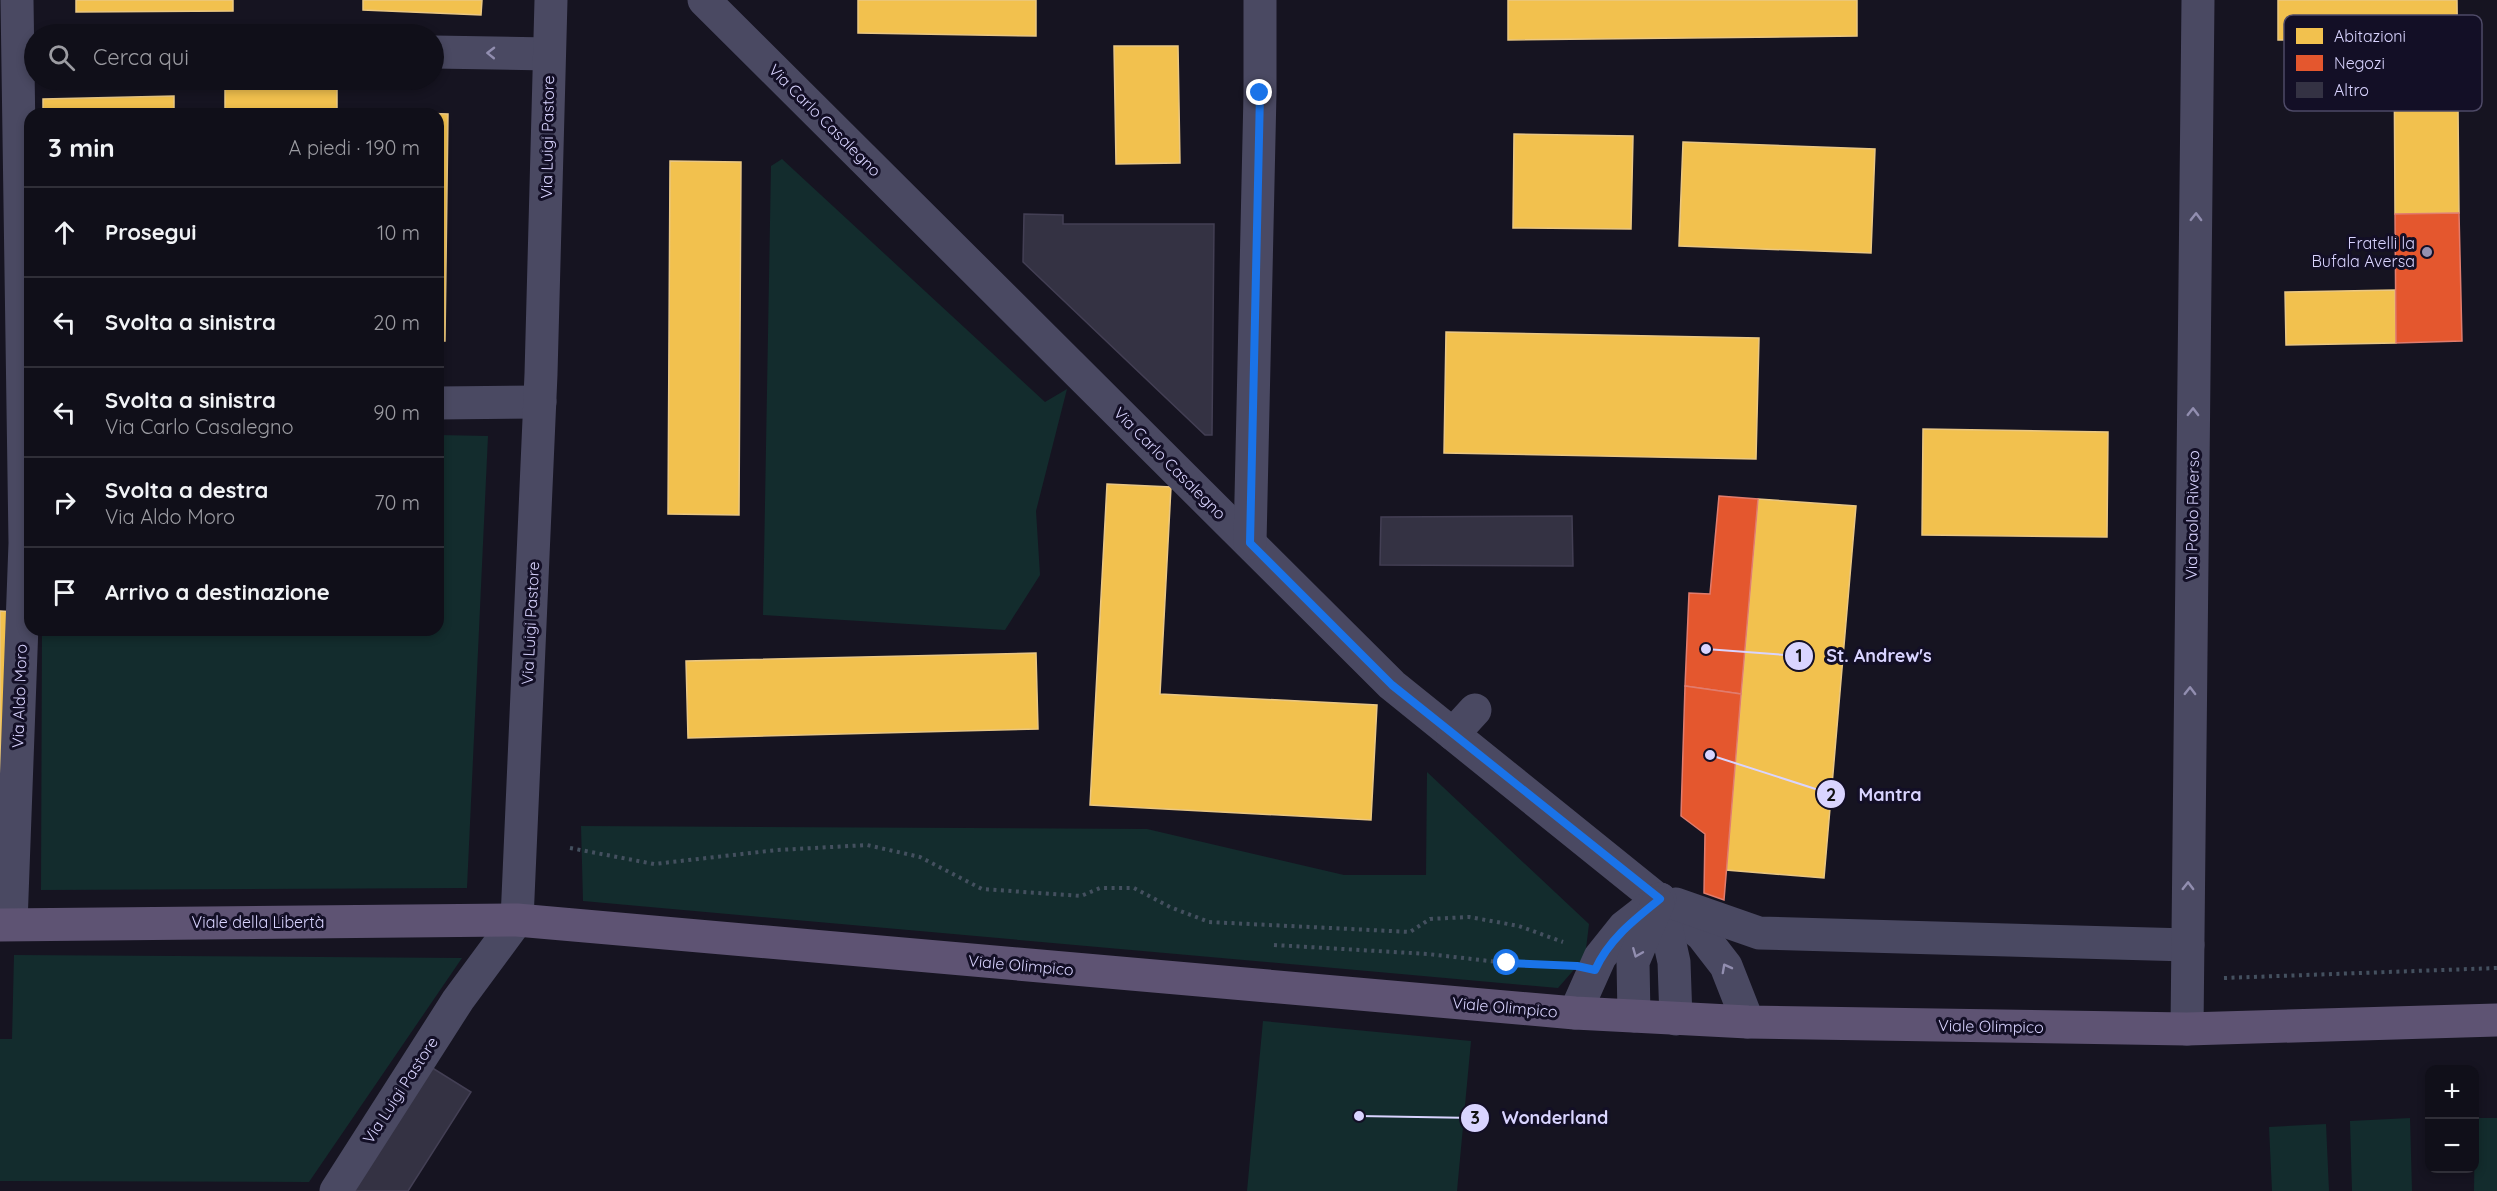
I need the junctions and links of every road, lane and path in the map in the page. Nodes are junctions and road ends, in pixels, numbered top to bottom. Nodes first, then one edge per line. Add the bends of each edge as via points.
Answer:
1 (17, 0) edge
2 (551, 0) edge
3 (704, 0) edge
4 (1260, 0) edge
5 (2198, 0) edge
6 (17, 44) edge
7 (444, 52) edge
8 (549, 54) junction
9 (24, 298) edge
10 (540, 402) junction
11 (444, 403) edge
12 (24, 436) edge
13 (13, 543) edge
14 (1250, 543) junction
15 (1475, 710) dead end
16 (1453, 734) junction
17 (570, 848) dead end
18 (1660, 899) junction
19 (517, 920) junction
20 (6, 924) edge
21 (1272, 945) dead end
22 (2188, 945) junction
23 (1598, 964) junction
24 (2497, 968) edge
25 (2187, 978) junction
26 (1575, 1013) junction
27 (1634, 1016) junction
28 (1676, 1018) junction
29 (2497, 1020) edge
30 (1748, 1022) junction
31 (2187, 1029) junction
32 (336, 1191) edge

1 - 6 street, Via Aldo Moro
2 - 8 street, Via Luigi Pastore
3 - 14 street, Via Carlo Casalegno
4 - 14 street
22 -> 5 street, Via Paolo Riverso
6 - 9 street, Via Aldo Moro
8 -> 7 street
8 - 10 street, Via Luigi Pastore
10 - 11 street
10 - 19 street, Via Luigi Pastore
12 - 13 street, Via Aldo Moro
13 - 20 street, Via Aldo Moro
14 - 16 street, Via Carlo Casalegno via 1392,685
15 - 16 street
16 - 18 street, Via Carlo Casalegno
17 - 23 path via 654,864 777,850 867,846 920,857 982,889 1080,896 1100,888 1134,888 1209,922 1410,932 1430,919 1469,916 1519,926
18 - 22 street via 1759,933
18 - 23 street via 1624,927
18 -> 27 street via 1633,962
18 - 28 street via 1674,962
30 -> 18 street, Via Carlo Casalegno via 1726,966 1702,935
19 - 20 main road, Viale della Libertà
19 - 26 main road, Viale Olimpico
19 - 32 street, Via Luigi Pastore via 458,1000
21 - 23 path via 1507,963
22 - 25 street, Via Paolo Riverso
23 - 26 street
24 - 25 path
25 - 31 street, Via Paolo Riverso
26 - 27 main road, Viale Olimpico
27 - 28 main road, Viale Olimpico
28 - 30 main road, Viale Olimpico
29 - 31 main road, Viale Olimpico
30 - 31 main road, Viale Olimpico

